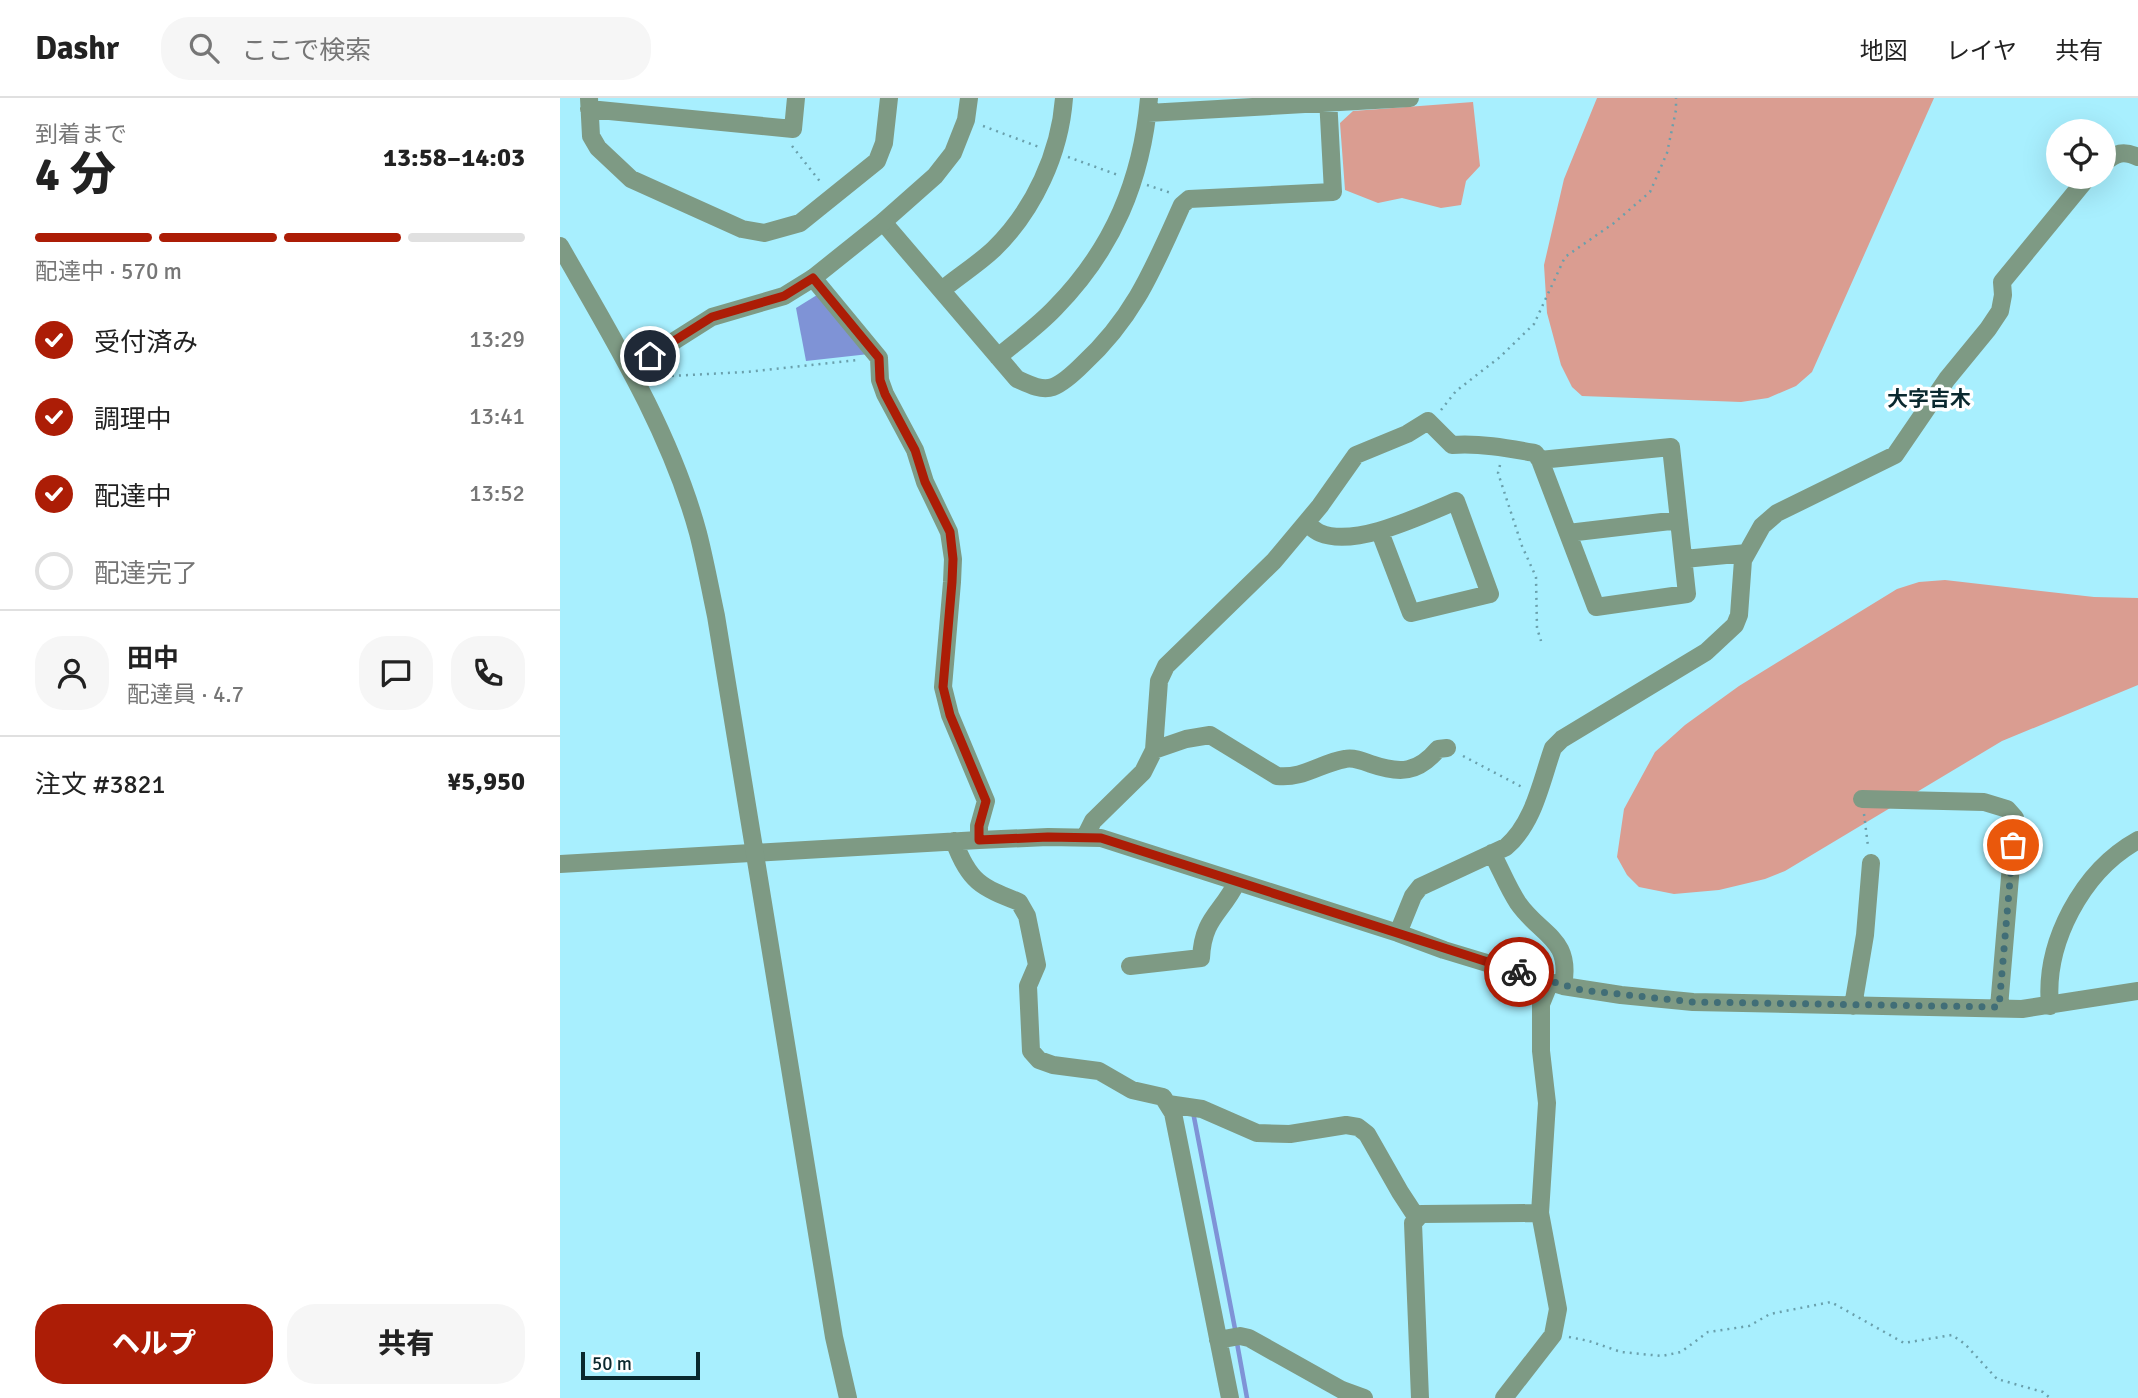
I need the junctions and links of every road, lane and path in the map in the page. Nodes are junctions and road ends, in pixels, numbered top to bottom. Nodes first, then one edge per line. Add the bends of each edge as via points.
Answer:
1 (796, 98) edge
2 (889, 98) edge
3 (969, 98) edge
4 (1065, 98) edge
5 (1410, 98) edge
6 (1676, 98) edge
7 (1328, 100) edge
8 (589, 104) edge
9 (1149, 105) edge
10 (967, 120) junction
11 (793, 129) junction
12 (1053, 152) junction
13 (2116, 154) edge
14 (2138, 158) edge
15 (1134, 180) junction
16 (2078, 189) edge
17 (834, 198) junction
18 (1189, 199) junction
19 (883, 222) junction
20 (560, 246) edge
21 (813, 278) junction
22 (942, 290) junction
23 (998, 357) junction
24 (879, 358) junction
25 (632, 373) junction
26 (1428, 421) junction
27 (1503, 448) junction
28 (1540, 460) junction
29 (1679, 520) junction
30 (1306, 523) junction
31 (1380, 532) junction
32 (1568, 533) junction
33 (1746, 553) junction
34 (1684, 559) junction
35 (1541, 641) dead end
36 (1447, 748) joint
37 (1154, 750) junction
38 (1537, 794) junction
39 (1863, 799) joint
40 (1085, 837) junction
41 (979, 840) junction
42 (2138, 840) edge
43 (954, 841) junction
44 (753, 852) junction
45 (1492, 853) junction
46 (1871, 863) joint
47 (560, 864) edge
48 (1237, 882) junction
49 (1398, 933) junction
50 (1130, 966) dead end
51 (1557, 984) junction
52 (2138, 991) edge
53 (1853, 1006) junction
54 (2050, 1006) junction
55 (1999, 1007) junction
56 (1168, 1104) junction
57 (1540, 1213) junction
58 (1417, 1218) junction
59 (1553, 1335) junction
60 (1218, 1340) junction
61 (848, 1398) edge
62 (1230, 1398) edge
63 (1364, 1398) edge
64 (1420, 1398) edge
65 (1504, 1398) edge
66 (2050, 1398) edge

1 - 11 street
2 - 17 street via 884,143 877,161
3 - 10 street
4 - 12 street
5 - 7 street
6 - 26 path via 1667,153 1650,192 1565,257 1534,324
7 - 9 street
7 - 18 street via 1333,192
8 - 11 street
8 - 17 street via 590,136 631,179 742,229 764,233 800,223
9 - 15 street
10 - 12 path
10 - 19 street via 953,153 935,176
11 - 17 path via 792,148
12 - 15 path
12 - 22 street via 1037,192 1018,222 993,250
13 - 14 street via 2126,152
15 - 18 path
15 - 23 street via 1117,224 1087,271 1054,309
16 - 33 street via 2002,282 2000,311 1895,455 1777,513 1762,526
18 - 23 street via 1126,318 1077,370 1054,387 1038,387 1017,379
19 - 21 street
19 - 22 street
20 - 25 street
21 - 24 street
21 - 25 street via 784,296 712,317
22 - 23 street
24 - 25 path via 746,372
24 - 41 street via 885,394 950,532 952,582 943,687 986,801
25 - 44 street via 668,450 697,531 716,616
26 - 27 street via 1452,445
26 - 30 street via 1356,455
27 - 28 street via 1535,453
27 - 35 path via 1498,473 1536,577
28 - 29 street via 1671,447
28 - 32 street
29 - 32 street
29 - 34 street
30 - 31 street via 1321,533 1351,536
30 - 37 street via 1275,561 1166,666 1158,681
31 - 31 street via 1456,501 1490,594 1411,613
32 - 34 street via 1596,607 1688,594
33 - 34 street
33 - 38 street via 1735,625 1706,652 1562,739 1553,748
36 - 37 street via 1438,749 1425,764 1408,769 1391,771 1347,758 1289,777 1277,776 1210,735
36 - 38 path
37 - 40 street via 1143,772 1093,821
38 - 45 street via 1515,839
39 - 46 path
39 - 55 street via 1984,802 2007,809 2015,818
40 - 41 street
40 - 48 street via 1101,838
41 - 43 street
42 - 54 street via 2104,863 2083,891 2051,961
43 - 44 street
43 - 56 street via 972,877 1019,902 1027,916 1037,965 1028,986 1031,1051 1039,1060 1054,1065 1099,1071 1132,1090 1163,1097
44 - 47 street
44 - 61 street
45 - 49 street via 1420,887
45 - 51 street via 1517,902 1559,945 1567,968
46 - 53 street
48 - 49 street
48 - 50 street via 1208,923 1201,958
49 - 51 street
51 - 53 street via 1693,1002
51 - 57 street via 1541,1004 1547,1103
52 - 54 street
53 - 55 street
54 - 55 street
56 - 58 street via 1202,1109 1257,1133 1358,1127 1367,1133
56 - 60 street
57 - 58 street via 1421,1214
57 - 59 street via 1558,1309
58 - 64 street via 1413,1223
59 - 65 street
59 - 66 path via 1621,1352 1662,1356 1681,1352 1708,1332 1749,1326 1770,1314 1831,1302 1904,1343 1952,1335 1997,1379
60 - 62 street
60 - 63 street via 1249,1338

